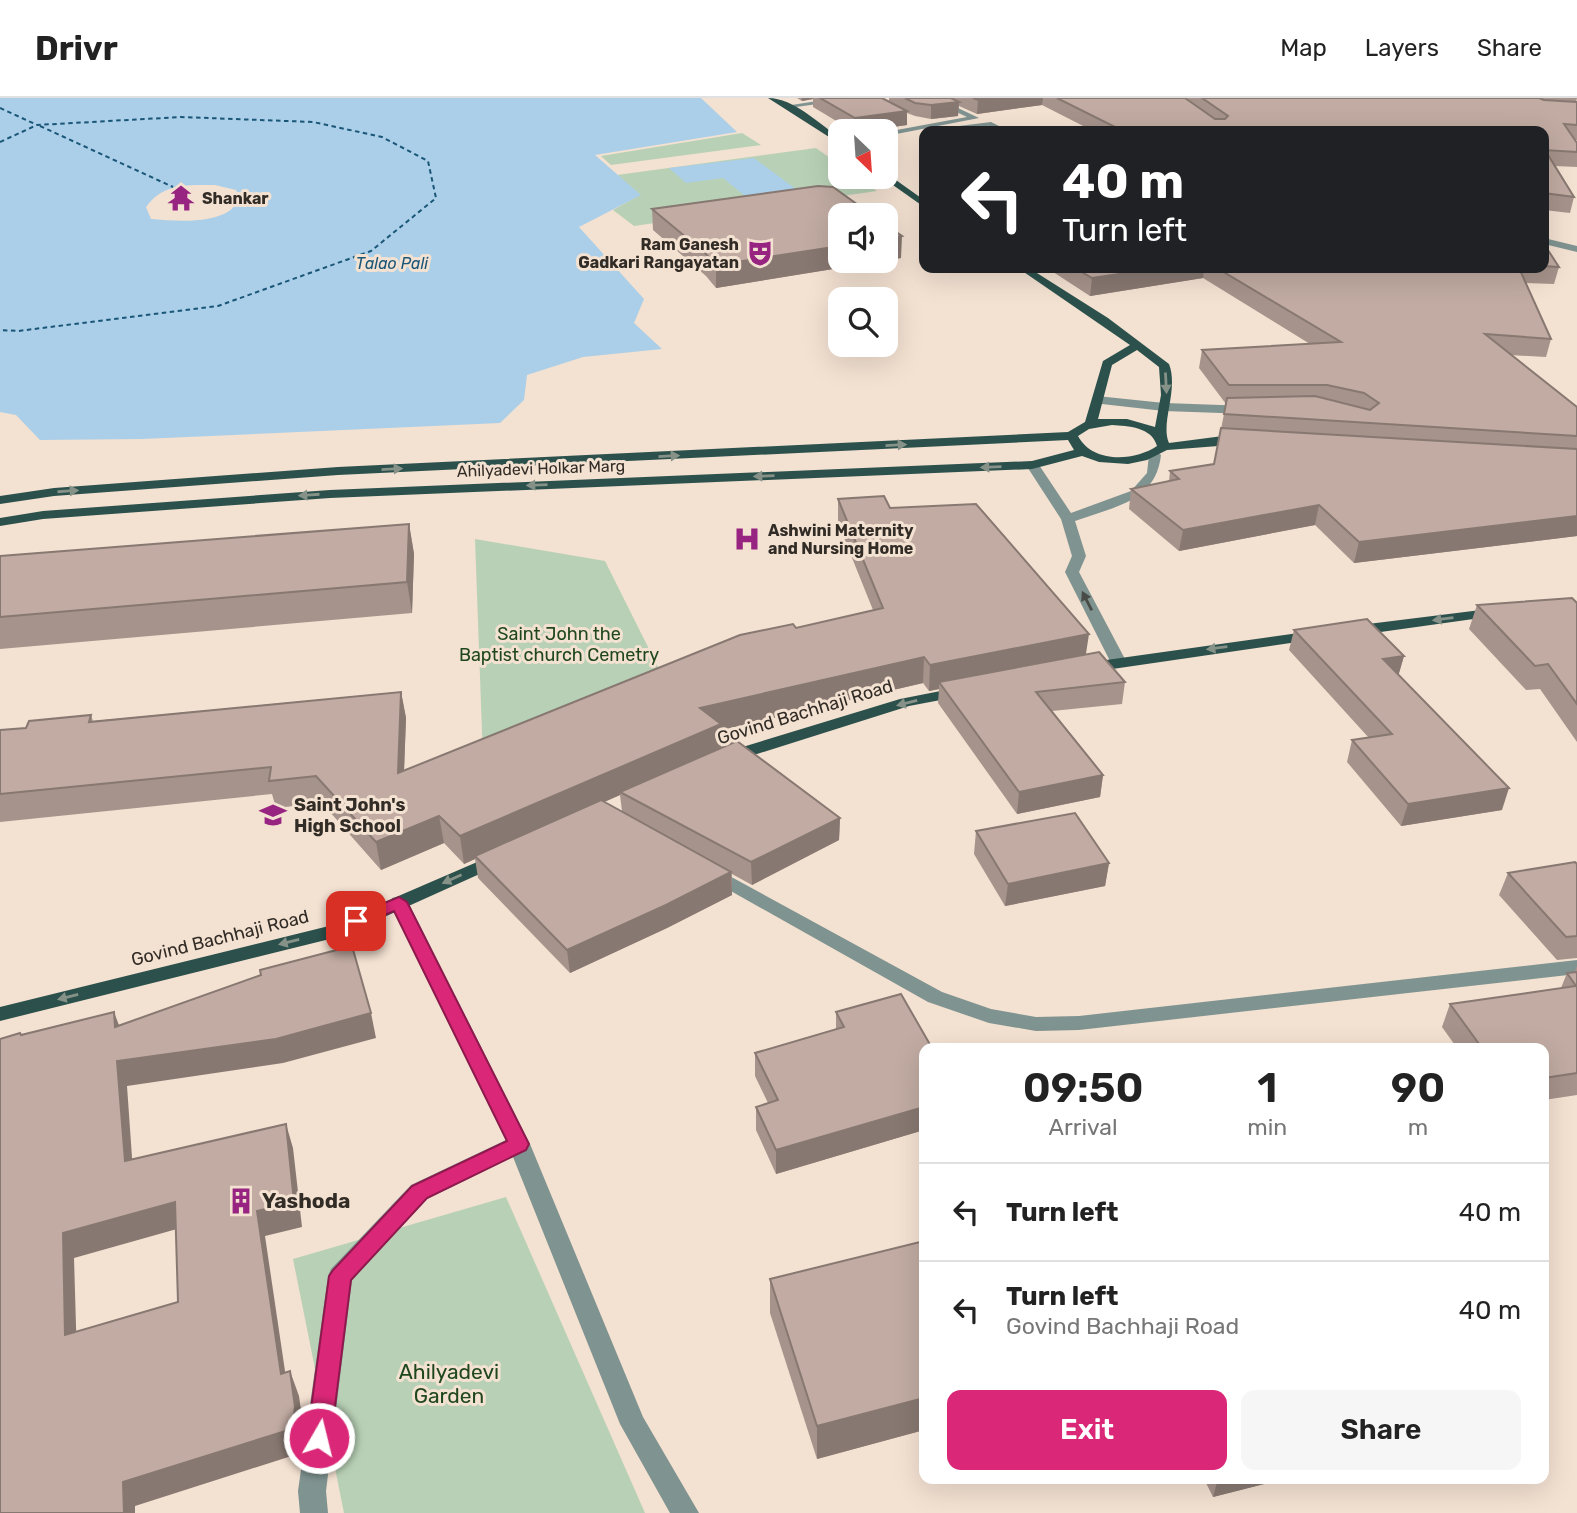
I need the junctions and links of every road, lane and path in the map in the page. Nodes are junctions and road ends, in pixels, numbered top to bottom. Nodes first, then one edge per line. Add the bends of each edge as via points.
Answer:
1 (772, 98) edge
2 (856, 98) edge
3 (931, 98) edge
4 (789, 106) junction
5 (904, 119) dead end
6 (924, 126) edge
7 (948, 126) edge
8 (961, 126) edge
9 (992, 126) edge
10 (919, 132) edge
11 (828, 133) edge
12 (898, 133) edge
13 (919, 133) edge
14 (898, 137) edge
15 (898, 185) edge
16 (919, 200) edge
17 (1549, 242) edge
18 (1577, 249) edge
19 (1031, 273) edge
20 (1137, 345) junction
21 (1097, 400) junction
22 (1164, 407) junction
23 (1263, 410) edge
24 (1091, 423) junction
25 (1072, 436) junction
26 (1250, 442) edge
27 (1159, 445) junction
28 (1082, 453) junction
29 (1032, 465) junction
30 (0, 500) edge
31 (1068, 519) junction
32 (0, 522) edge
33 (1518, 609) edge
34 (1118, 661) junction
35 (1065, 671) edge
36 (972, 690) edge
37 (709, 765) edge
38 (520, 849) edge
39 (699, 865) edge
40 (399, 902) junction
41 (1577, 967) edge
42 (0, 1014) edge
43 (519, 1144) junction
44 (314, 1513) edge
45 (685, 1513) edge

1 - 4 main road
2 - 4 street
3 - 7 street via 975,118
4 - 11 main road
5 - 6 street
8 - 9 street
10 - 12 street
13 - 14 street
15 - 16 main road
17 - 18 street
19 - 20 main road
20 - 21 main road via 1107,363
20 -> 22 main road via 1165,366
21 - 22 street
21 - 24 main road
22 - 23 street
22 - 27 main road
24 - 25 main road
24 - 27 main road via 1132,423
25 - 28 main road
30 -> 25 main road, Ahilyadevi Holkar Marg via 338,471
26 - 27 main road
27 - 28 main road via 1122,461
27 - 31 street via 1153,473 1136,494
28 - 29 main road, Ahilyadevi Holkar Marg
29 - 31 street
29 -> 32 main road, Ahilyadevi Holkar Marg via 330,494
34 -> 31 street via 1072,572 1079,556
33 -> 34 main road
34 - 35 main road
36 -> 37 main road, Govind Bachhaji Road via 906,702
38 -> 40 main road, Govind Bachhaji Road
39 - 41 street via 935,997 989,1016 1036,1024
40 -> 42 main road, Govind Bachhaji Road via 335,931
40 - 43 street
43 - 44 street via 419,1192 340,1276 312,1492
43 - 45 street via 633,1424

